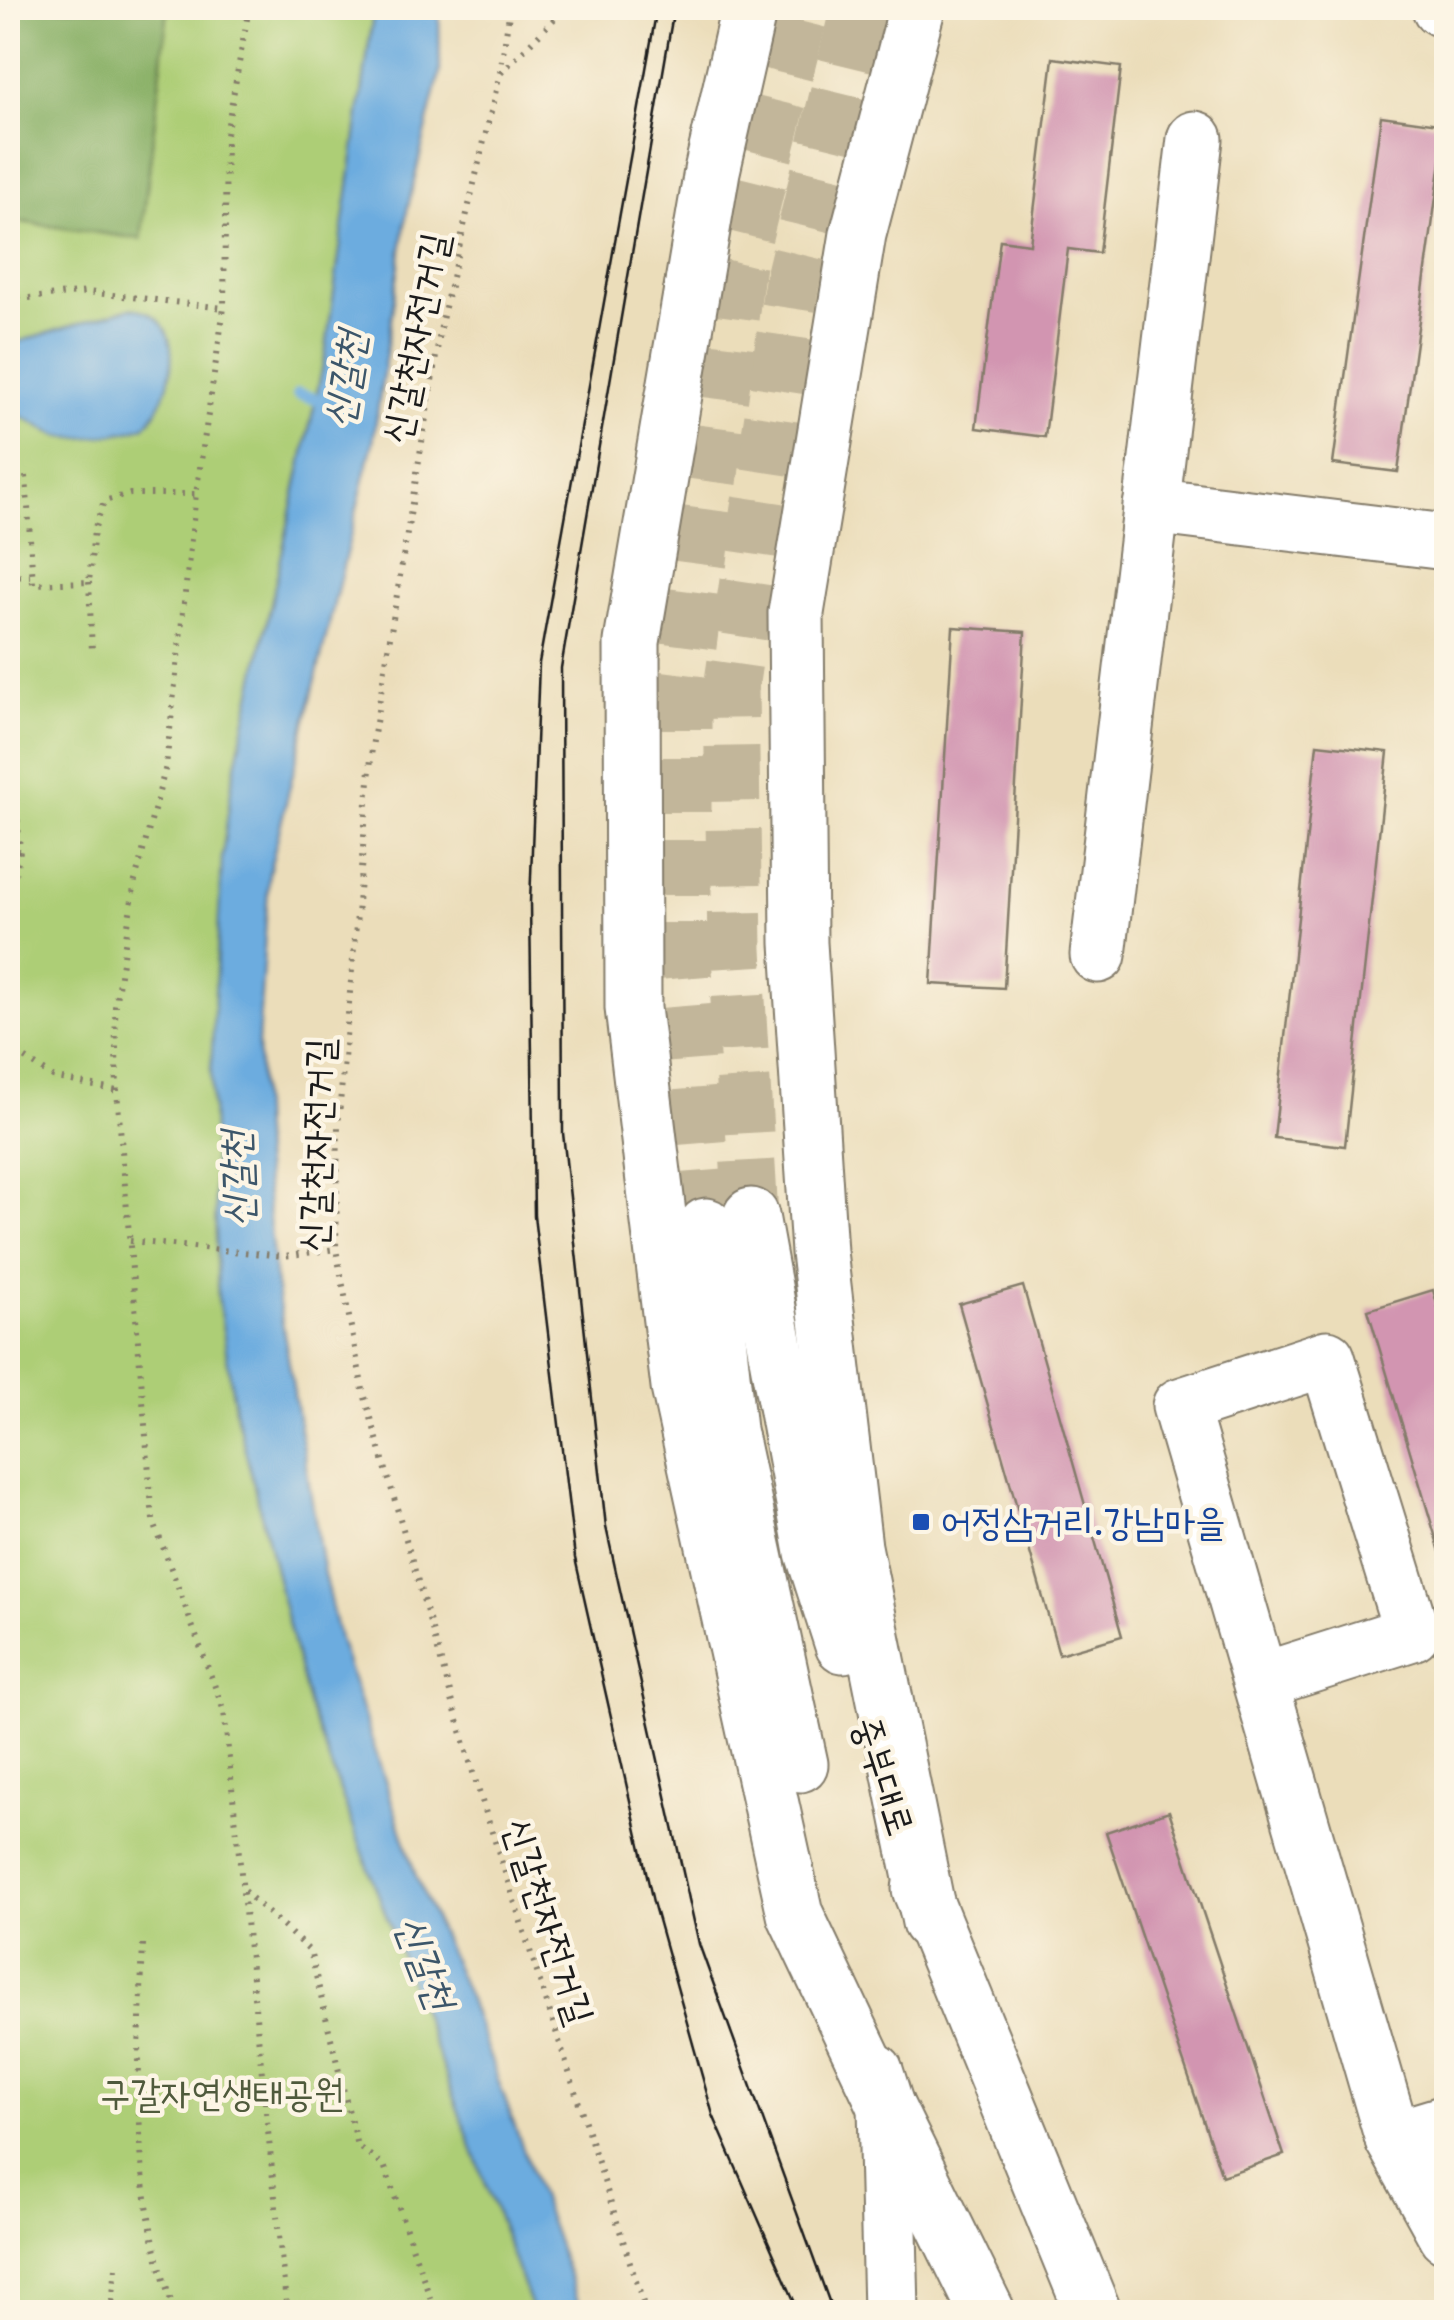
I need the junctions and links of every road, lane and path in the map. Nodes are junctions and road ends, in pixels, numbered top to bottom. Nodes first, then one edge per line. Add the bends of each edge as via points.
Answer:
1 (249, 8) edge
2 (510, 8) edge
3 (564, 8) edge
4 (749, 8) edge
5 (917, 8) edge
6 (500, 74) junction
7 (1195, 139) dead end
8 (8, 300) edge
9 (224, 308) junction
10 (26, 476) dead end
11 (196, 494) junction
12 (1151, 506) junction
13 (28, 514) junction
14 (8, 515) edge
15 (1446, 542) edge
16 (30, 576) junction
17 (8, 577) edge
18 (88, 582) junction
19 (92, 652) dead end
20 (8, 694) edge
21 (8, 850) edge
22 (20, 852) junction
23 (8, 907) edge
24 (1098, 955) dead end
25 (8, 1047) edge
26 (118, 1092) junction
27 (130, 1241) junction
28 (336, 1249) junction
29 (1262, 1681) junction
30 (244, 1891) junction
31 (930, 1922) junction
32 (143, 1944) dead end
33 (886, 2106) junction
34 (1446, 2123) edge
35 (1393, 2139) junction
36 (1446, 2235) edge
37 (116, 2268) dead end
38 (1091, 2306) edge
39 (111, 2312) edge
40 (175, 2312) edge
41 (288, 2312) edge
42 (435, 2312) edge
43 (646, 2312) edge
44 (891, 2312) edge
45 (987, 2312) edge

1 - 9 path via 226,136
2 - 6 path, 신갈천자전거길
3 - 6 path
4 - 33 main road via 712,171 632,642 633,1008 679,1386 791,1896
5 - 31 main road via 858,234 796,633 799,943 819,1252 854,1547
6 - 28 path, 신갈천자전거길 via 442,320 372,747 338,1126
7 - 12 main road
8 - 9 path via 88,292
9 - 11 path
10 - 13 path
11 - 18 path via 130,494 104,501
11 - 26 path via 166,766 134,881 114,1006
12 - 15 main road
12 - 24 main road
13 - 14 path
13 - 16 path
16 - 17 path
16 - 18 path via 33,584
18 - 19 path
20 - 22 path
21 - 22 path
22 - 23 path
25 - 26 path via 53,1077
26 - 27 path
27 - 28 path via 284,1256
27 - 30 path via 153,1520 224,1710
28 - 43 path, 신갈천자전거길 via 363,1390 474,1776
29 - 29 main road via 1412,1633 1328,1358 1180,1406
29 - 35 main road
30 - 41 path
30 - 42 path via 310,1951 357,2146 384,2165
31 - 33 main road, 중부대로 via 814,1552 728,1221 728,1430 836,1934
31 - 38 main road, 중부대로
32 - 40 path via 141,2170 155,2260
33 - 44 main road
33 - 45 main road, 중부대로
34 - 35 main road
35 - 36 main road
37 - 39 path

